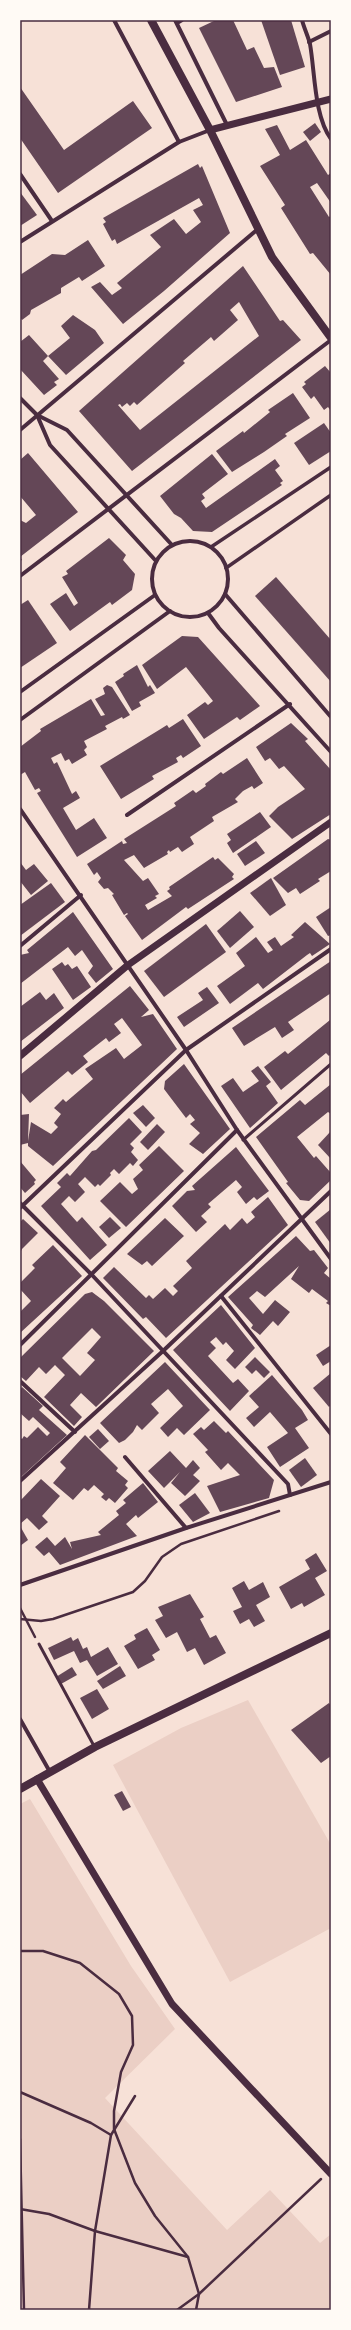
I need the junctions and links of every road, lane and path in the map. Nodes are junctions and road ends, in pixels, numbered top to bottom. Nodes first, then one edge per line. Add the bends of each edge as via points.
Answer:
1 (114, 20) edge
2 (151, 20) edge
3 (182, 20) edge
4 (302, 20) edge
5 (176, 21) edge
6 (331, 31) edge
7 (309, 42) junction
8 (331, 98) edge
9 (318, 102) junction
10 (227, 125) junction
11 (210, 130) junction
12 (331, 139) edge
13 (179, 142) junction
14 (20, 174) edge
15 (52, 221) junction
16 (258, 229) junction
17 (20, 242) edge
18 (331, 339) edge
19 (20, 398) edge
20 (36, 415) junction
21 (20, 430) edge
22 (331, 467) edge
23 (125, 495) junction
24 (331, 495) edge
25 (107, 510) junction
26 (172, 545) junction
27 (211, 547) junction
28 (156, 561) junction
29 (226, 568) junction
30 (20, 576) edge
31 (225, 594) junction
32 (155, 595) junction
33 (170, 611) junction
34 (208, 613) junction
35 (20, 692) edge
36 (290, 704) junction
37 (331, 717) edge
38 (20, 720) edge
39 (331, 752) edge
40 (21, 812) edge
41 (127, 815) dead end
42 (331, 822) edge
43 (81, 896) junction
44 (20, 946) edge
45 (331, 949) edge
46 (128, 965) junction
47 (186, 1050) junction
48 (20, 1056) edge
49 (331, 1064) edge
50 (237, 1130) junction
51 (331, 1191) edge
52 (21, 1206) edge
53 (302, 1220) junction
54 (331, 1259) edge
55 (92, 1275) junction
56 (221, 1296) junction
57 (20, 1345) edge
58 (163, 1351) junction
59 (20, 1381) edge
60 (75, 1432) junction
61 (331, 1434) edge
62 (125, 1457) dead end
63 (20, 1482) edge
64 (331, 1482) edge
65 (290, 1495) junction
66 (282, 1510) dead end
67 (186, 1528) junction
68 (20, 1585) edge
69 (20, 1608) edge
70 (20, 1619) edge
71 (26, 1620) junction
72 (331, 1634) edge
73 (39, 1644) joint
74 (20, 1719) edge
75 (95, 1747) junction
76 (50, 1772) junction
77 (37, 1779) junction
78 (20, 1789) edge
79 (20, 1950) edge
80 (20, 2092) edge
81 (135, 2096) dead end
82 (114, 2129) junction
83 (111, 2135) junction
84 (20, 2139) edge
85 (330, 2173) edge
86 (21, 2210) edge
87 (95, 2231) junction
88 (188, 2257) junction
89 (199, 2294) junction
90 (24, 2310) edge
91 (89, 2310) edge
92 (177, 2310) edge
93 (196, 2310) edge

1 - 13 street
2 - 11 main road
3 - 5 street
4 - 7 street
5 - 10 street
6 - 7 street
7 - 9 street
8 - 9 street
9 - 10 street
9 - 12 street via 326,132
10 - 11 street
11 - 13 street
11 - 16 main road
13 - 15 street
14 - 15 street
15 - 17 street
16 - 18 main road via 279,268
16 - 20 street
18 - 23 street
19 - 20 street
20 - 21 street
20 - 23 street via 67,430
20 - 25 street via 50,445
22 - 27 street
23 - 25 street
23 - 26 street
24 - 29 street
25 - 28 street
25 - 30 street
26 - 27 street via 198,541
26 - 28 street
27 - 29 street via 222,557
28 - 32 street via 152,579
29 - 31 street via 228,583
31 - 34 street via 218,605
31 - 37 street
32 - 33 street
32 - 35 street
33 - 34 street via 185,617 197,617
33 - 38 street
34 - 36 street
36 - 39 street
36 - 41 street
40 - 43 street
42 - 46 street
43 - 44 street
43 - 46 street
45 - 47 street
46 - 47 street
46 - 48 street
47 - 50 street
47 - 52 street
49 - 50 lane via 244,1140
50 - 53 street
50 - 55 street
51 - 53 street
52 - 55 street
53 - 54 street
53 - 56 street
55 - 57 street
55 - 58 street
56 - 58 street
56 - 61 street
58 - 60 street
58 - 65 street via 288,1484
59 - 60 street
60 - 63 street
62 - 67 street
64 - 65 street
65 - 67 street
66 - 71 path via 181,1544 162,1557 139,1587 124,1596 53,1619
67 - 68 street
69 - 71 path
70 - 71 path
71 - 73 path
72 - 75 main road
73 - 75 lane
74 - 76 street
75 - 76 main road
76 - 77 main road
77 - 78 main road
77 - 85 street via 172,2004
79 - 82 path via 43,1951 80,1963 119,1994 132,2016 133,2045 121,2072 114,2111
80 - 83 path
81 - 82 path
82 - 83 path
82 - 88 path via 135,2183 155,2216
83 - 87 path
84 - 86 path
85 - 89 path
86 - 87 path via 49,2214
86 - 90 path
87 - 88 path
87 - 91 path
88 - 89 path
89 - 92 path
89 - 93 path

